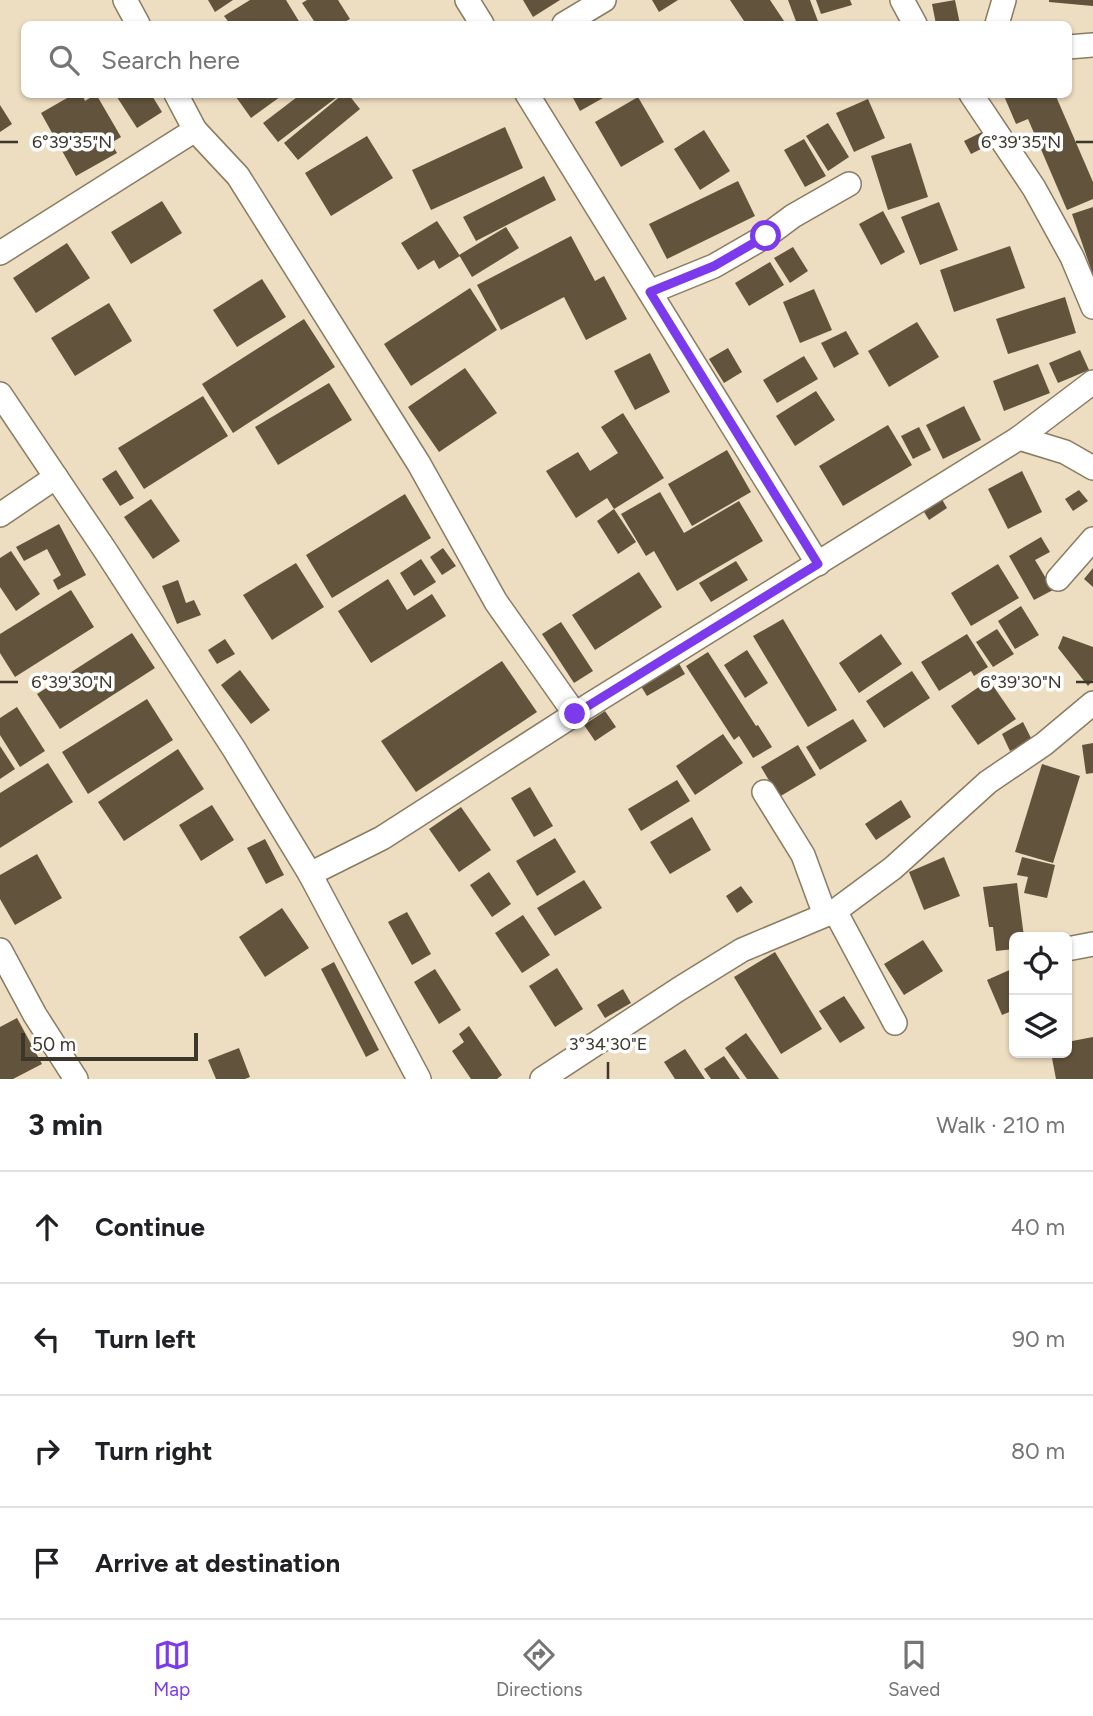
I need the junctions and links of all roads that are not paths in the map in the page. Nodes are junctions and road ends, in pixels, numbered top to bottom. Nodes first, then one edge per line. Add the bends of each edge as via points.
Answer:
1 (125, 0) edge
2 (467, 0) edge
3 (604, 0) edge
4 (902, 0) edge
5 (1004, 0) edge
6 (136, 21) edge
7 (480, 21) edge
8 (569, 21) edge
9 (913, 21) edge
10 (998, 21) edge
11 (1093, 45) edge
12 (1072, 47) edge
13 (178, 98) edge
14 (529, 98) edge
15 (974, 98) edge
16 (195, 130) junction
17 (849, 184) dead end
18 (0, 253) edge
19 (650, 292) junction
20 (1093, 307) edge
21 (1093, 382) edge
22 (0, 394) edge
23 (1019, 438) junction
24 (1093, 468) edge
25 (56, 477) junction
26 (0, 515) edge
27 (1093, 539) edge
28 (818, 564) junction
29 (1058, 579) dead end
30 (1093, 703) edge
31 (575, 714) junction
32 (764, 792) dead end
33 (310, 874) junction
34 (830, 913) junction
35 (1093, 944) edge
36 (1072, 948) edge
37 (0, 950) edge
38 (895, 1023) dead end
39 (76, 1079) edge
40 (419, 1079) edge
41 (542, 1079) edge

1 - 6 street
2 - 7 street
3 - 8 street
4 - 9 street
5 - 10 street
11 - 12 street
13 - 16 street
14 - 19 street
15 - 20 street via 1034,188
16 - 18 street
16 - 31 street via 238,176 419,464 496,602
17 - 19 street via 714,266
19 - 28 street
21 - 23 street
22 - 25 street
23 - 24 street via 1065,452
23 - 28 street
25 - 26 street
25 - 33 street
27 - 29 street
28 - 31 street
30 - 34 street via 988,782 893,868
31 - 33 street via 382,838
32 - 34 street via 803,855
33 - 40 street
34 - 38 street
34 - 41 street via 742,950
35 - 36 street
37 - 39 street

